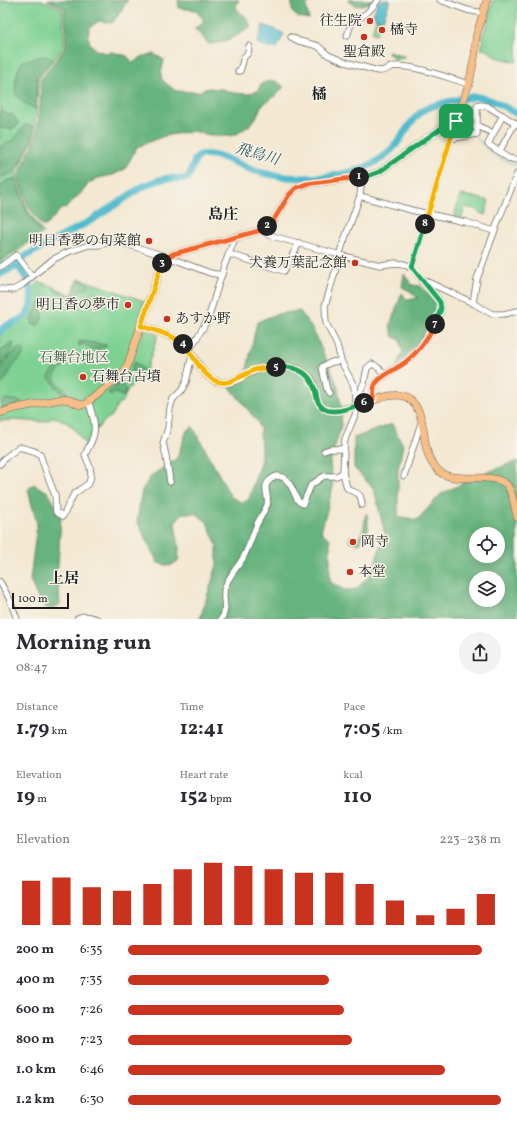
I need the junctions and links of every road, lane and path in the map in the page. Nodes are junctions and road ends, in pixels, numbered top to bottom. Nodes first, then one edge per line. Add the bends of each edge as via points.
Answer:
1 (378, 0) edge
2 (440, 0) edge
3 (487, 0) edge
4 (483, 13) junction
5 (347, 36) dead end
6 (291, 37) dead end
7 (248, 46) dead end
8 (238, 71) dead end
9 (469, 84) junction
10 (503, 116) junction
11 (456, 121) junction
12 (516, 123) edge
13 (476, 127) junction
14 (493, 133) junction
15 (450, 139) junction
16 (499, 152) junction
17 (517, 160) edge
18 (517, 174) edge
19 (362, 177) junction
20 (360, 196) junction
21 (428, 213) junction
22 (262, 230) junction
23 (494, 231) junction
24 (236, 236) junction
25 (299, 243) junction
26 (229, 254) junction
27 (340, 255) junction
28 (168, 257) junction
29 (0, 267) edge
30 (412, 267) junction
31 (222, 275) junction
32 (32, 276) junction
33 (421, 279) junction
34 (0, 289) edge
35 (473, 303) junction
36 (517, 311) edge
37 (141, 326) junction
38 (191, 353) junction
39 (341, 361) junction
40 (385, 376) junction
41 (328, 393) dead end
42 (373, 400) junction
43 (89, 402) junction
44 (357, 403) junction
45 (0, 413) edge
46 (422, 420) junction
47 (344, 449) junction
48 (324, 451) dead end
49 (0, 464) edge
50 (343, 473) junction
51 (404, 476) dead end
52 (170, 482) dead end
53 (362, 505) dead end
54 (517, 517) edge
55 (0, 582) edge
56 (17, 619) edge
57 (77, 619) edge
58 (97, 619) edge
59 (221, 619) edge

1 - 5 street via 366,14 352,21
2 - 4 street
3 - 4 main road
4 - 9 main road via 476,37
6 - 9 street via 318,46 328,55 345,62 378,71 382,72 394,66 419,69
7 - 8 street via 248,53
9 - 11 main road
10 - 12 street
10 - 13 street via 487,106 477,106
10 - 14 street
11 - 15 street
11 - 19 main road via 450,122 379,172
12 - 16 street
13 - 14 street
13 - 15 street via 475,134
14 - 16 street via 488,144
15 - 21 street
16 - 17 street
18 - 23 street
19 - 20 street
19 - 22 main road via 306,184 296,188 273,221
20 - 21 street
20 - 27 street
21 - 23 street
21 - 30 street
22 - 24 main road
22 - 25 street via 269,235
23 - 35 street via 477,279
24 - 26 street
24 - 28 main road
25 - 26 street via 284,272
25 - 27 street
26 - 31 street
27 - 30 street via 380,265 396,263
27 - 39 street via 325,306 326,323 337,345
28 - 31 street
28 - 32 street via 118,242 89,245 52,260
28 - 37 main road via 163,260
29 - 32 street via 18,258
30 - 33 street
31 - 38 street via 204,326
32 - 34 street via 13,290
33 - 35 street
33 - 40 street via 440,302 438,316 430,333 413,356
35 - 36 street via 492,314
37 - 38 main road via 174,338
37 - 43 main road via 123,374
38 - 44 main road, bridge via 206,375 220,383 236,380 255,370 280,367 297,369 311,379 318,401 325,409 335,412
38 - 52 street via 186,382 173,399 163,443
39 - 41 street via 322,367
39 - 44 street via 354,386
40 - 42 street via 375,384
40 - 44 street via 375,365 370,365
42 - 44 main road
42 - 46 main road via 393,395 402,396 416,407
43 - 45 main road via 80,405 60,399
43 - 49 street via 95,427 94,436 85,455 91,475 89,484 74,494 63,516 56,512 55,495 40,454 19,447
44 - 47 street
46 - 51 street
46 - 54 main road via 428,455 438,471 444,475 503,482 511,492
47 - 48 street via 330,448
47 - 50 street
50 - 53 street via 347,488 361,496
50 - 59 street via 324,476 311,484 303,504 283,478 271,478 265,490 267,504 248,549 225,587 225,610
55 - 56 street
57 - 58 street via 84,616

